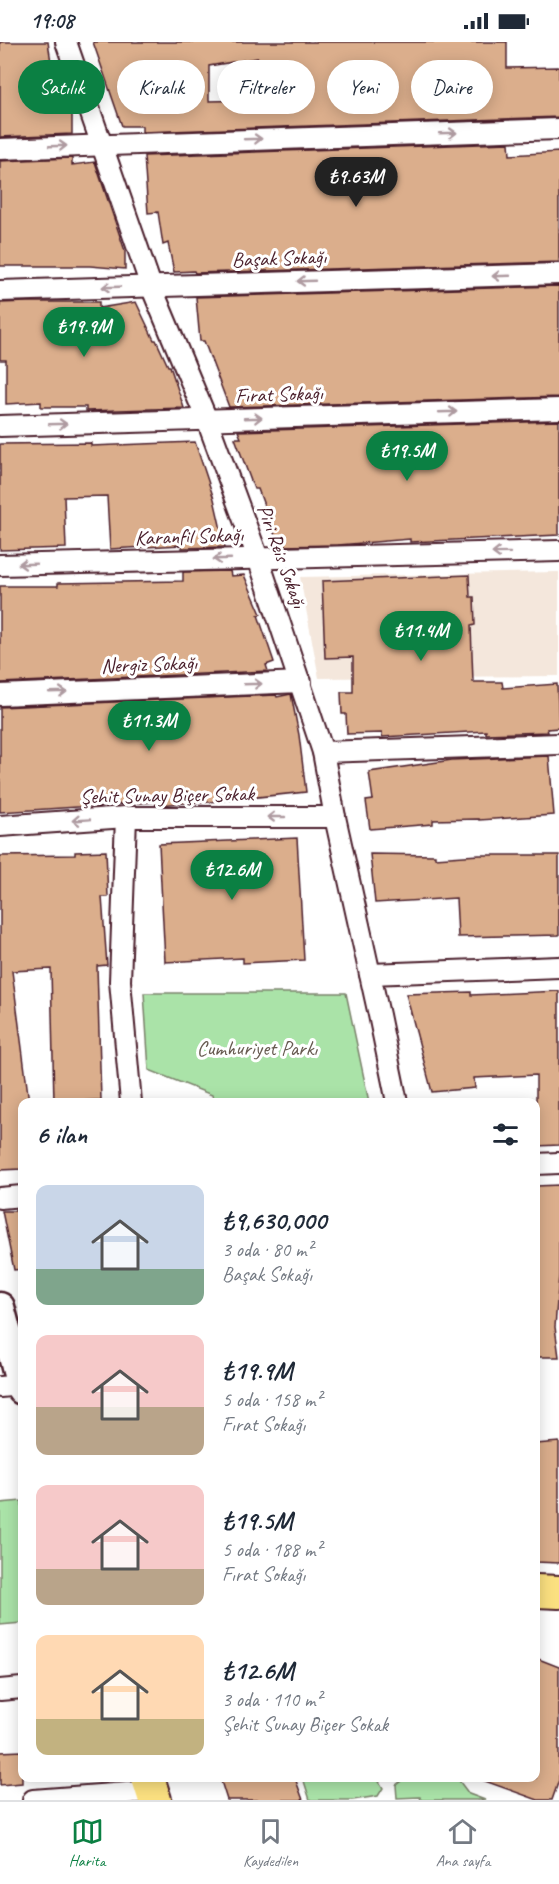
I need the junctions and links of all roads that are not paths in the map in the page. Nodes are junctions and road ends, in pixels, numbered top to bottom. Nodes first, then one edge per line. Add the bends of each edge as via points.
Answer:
1 (66, 42) edge
2 (559, 129) edge
3 (103, 145) junction
4 (0, 148) edge
5 (559, 274) edge
6 (151, 286) junction
7 (0, 291) edge
8 (559, 409) edge
9 (207, 420) junction
10 (0, 426) edge
11 (559, 551) edge
12 (258, 558) junction
13 (0, 565) edge
14 (301, 682) junction
15 (0, 695) edge
16 (559, 744) edge
17 (323, 752) junction
18 (126, 817) junction
19 (335, 817) junction
20 (0, 826) edge
21 (559, 967) edge
22 (370, 974) junction
23 (131, 1098) edge
24 (396, 1098) edge
25 (559, 1163) edge
26 (540, 1164) edge
27 (18, 1196) edge
28 (0, 1198) edge
29 (0, 1307) edge
30 (14, 1387) edge
31 (540, 1591) edge
32 (559, 1592) edge
33 (18, 1688) edge
34 (0, 1690) edge
35 (152, 1790) edge
36 (33, 1800) edge

1 - 3 street, Piri Reis Sokağı
3 -> 2 street
4 -> 3 street
3 - 6 street, Piri Reis Sokağı
5 -> 6 street, Başak Sokağı
6 -> 7 street, Başak Sokağı
6 - 9 street, Piri Reis Sokağı
9 -> 8 street, Fırat Sokağı
10 -> 9 street, Fırat Sokağı
9 - 12 street, Piri Reis Sokağı
11 -> 12 street, Karanfil Sokağı
12 -> 13 street, Karanfil Sokağı
12 - 14 street, Piri Reis Sokağı
15 -> 14 street, Nergiz Sokağı
14 - 17 street, Piri Reis Sokağı
16 - 17 street
17 - 19 street, Piri Reis Sokağı
19 -> 18 street, Şehit Sunay Biçer Sokak
18 -> 20 street, Şehit Sunay Biçer Sokak
18 - 23 street via 120,981
19 - 22 street, Piri Reis Sokağı
21 - 22 street
22 - 24 street, Piri Reis Sokağı
25 - 26 street
27 - 28 street
29 - 30 main road
31 - 32 main road
33 - 34 street
35 - 36 street

